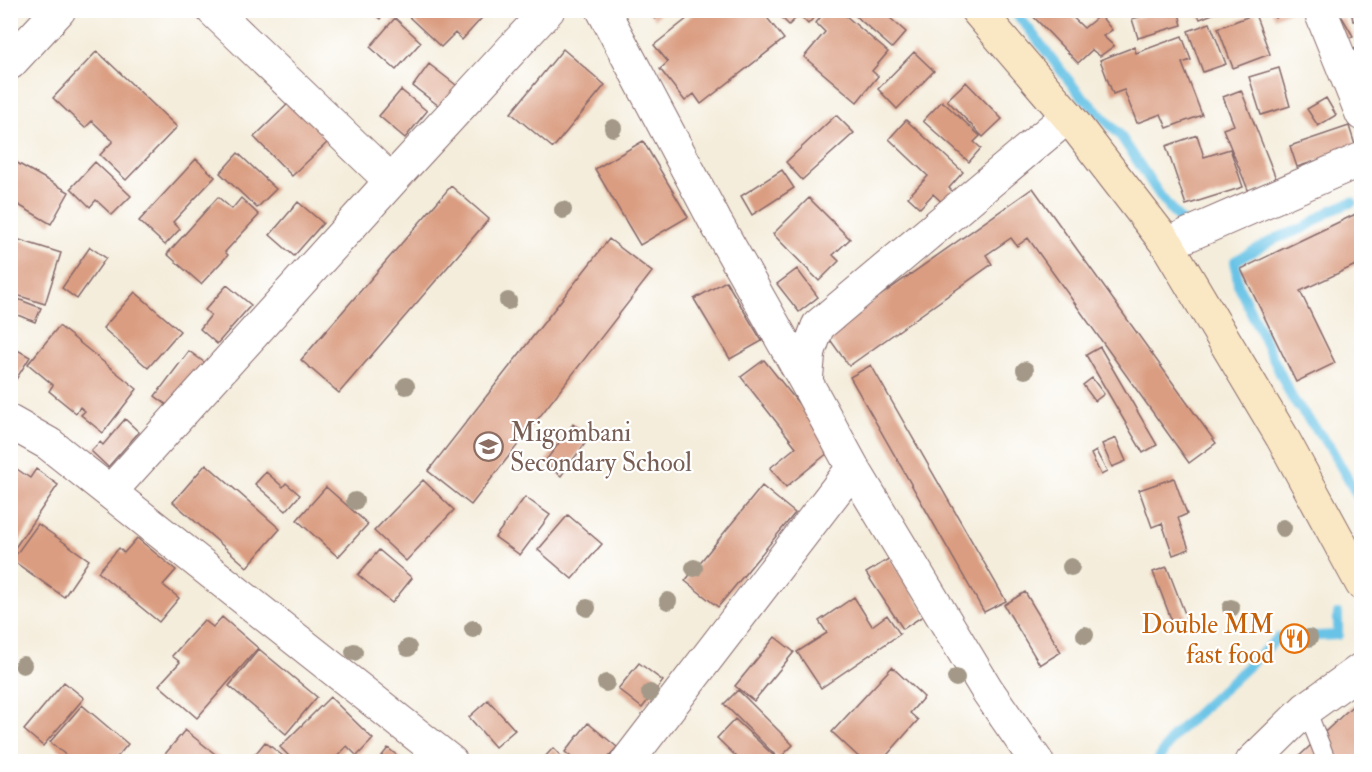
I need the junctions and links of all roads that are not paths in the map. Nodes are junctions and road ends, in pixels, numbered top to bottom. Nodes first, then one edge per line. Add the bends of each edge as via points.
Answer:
1 (59, 10) edge
2 (213, 10) edge
3 (549, 10) edge
4 (603, 10) edge
5 (977, 10) edge
6 (1320, 10) edge
7 (10, 63) edge
8 (1362, 114) edge
9 (1068, 116) junction
10 (1362, 159) edge
11 (392, 181) junction
12 (1167, 244) junction
13 (806, 382) junction
14 (10, 422) edge
15 (853, 468) junction
16 (110, 492) junction
17 (1362, 584) edge
18 (1362, 669) edge
19 (1306, 709) junction
20 (451, 762) edge
21 (627, 762) edge
22 (1037, 762) edge
23 (1252, 762) edge
24 (1327, 762) edge

1 - 7 street
2 - 11 street
3 - 11 street
4 - 13 street
5 - 9 main road
6 - 8 street
9 - 12 main road
9 - 13 street via 818,326 809,351
10 - 12 street
11 - 16 street
12 - 17 main road via 1282,437
13 - 15 street
14 - 16 street via 49,444
15 - 21 street
15 - 22 street via 987,690
16 - 20 street
18 - 19 street
19 - 23 street
19 - 24 lane

